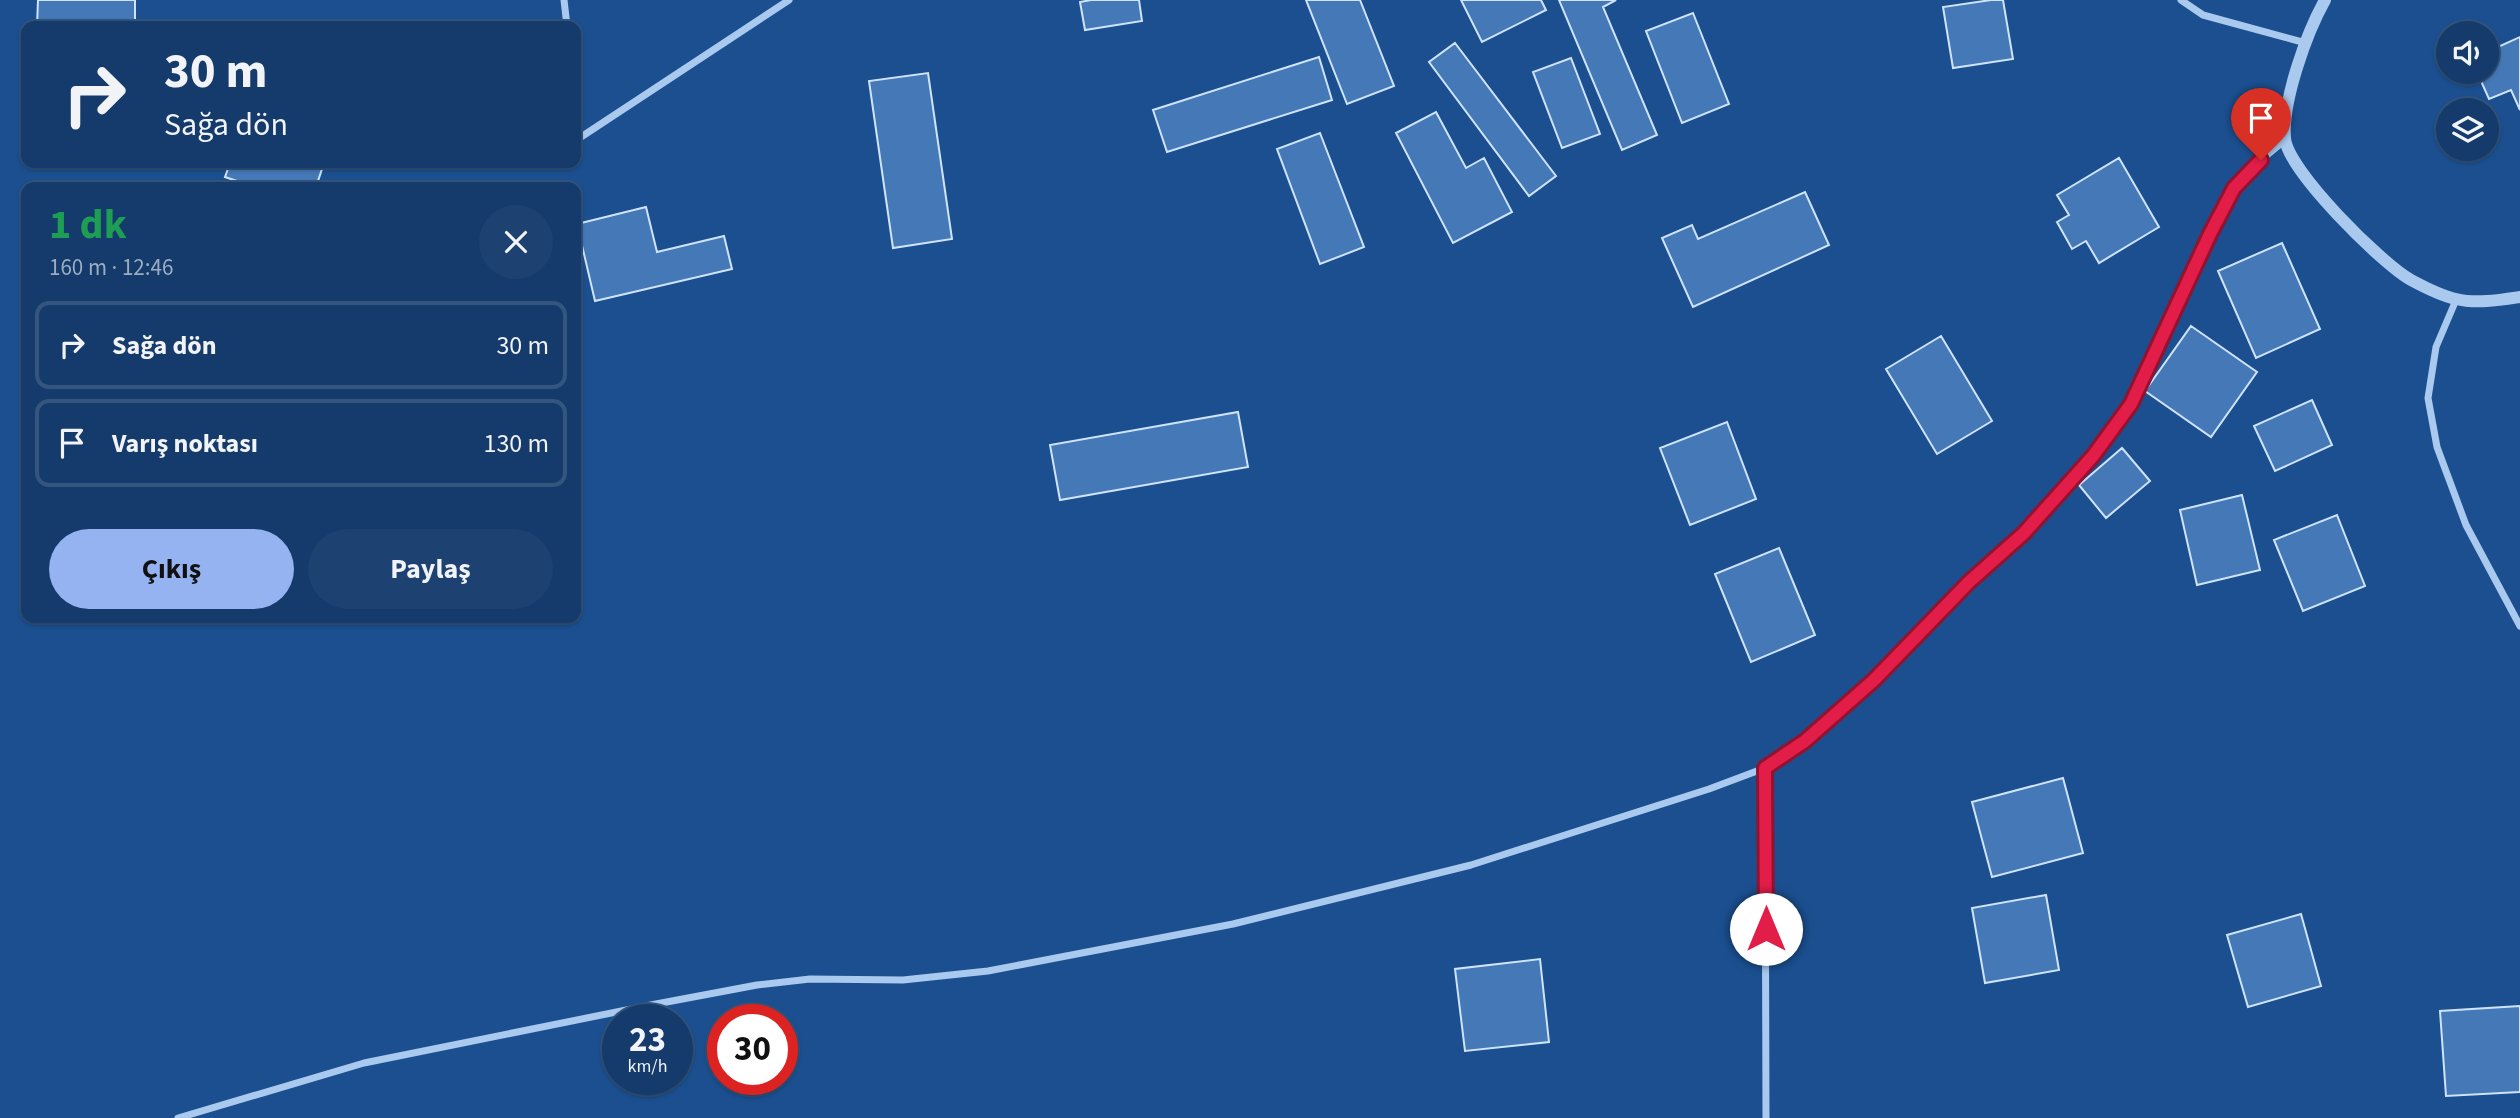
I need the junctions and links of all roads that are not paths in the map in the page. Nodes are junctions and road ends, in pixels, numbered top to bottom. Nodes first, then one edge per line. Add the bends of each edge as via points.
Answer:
1 (564, 0) edge
2 (789, 0) edge
3 (2181, 0) edge
4 (2325, 0) edge
5 (566, 21) edge
6 (2306, 43) junction
7 (581, 137) edge
8 (2284, 140) junction
9 (2520, 296) edge
10 (2456, 299) junction
11 (2520, 626) edge
12 (1765, 768) junction
13 (178, 1118) edge
14 (1766, 1118) edge

1 - 5 street
2 - 7 street
3 - 6 street via 2203,15
4 - 6 street
6 - 8 street via 2288,98
8 - 10 street via 2299,169 2370,249 2411,280
8 - 12 street via 2234,188 2131,404 2093,456 2024,533 1874,680 1805,741
9 - 10 street via 2495,301
10 - 11 street via 2437,346 2428,398 2437,447 2466,525
12 - 13 street via 1471,865 1233,924 988,971 903,980 810,979 757,985 364,1063
12 - 14 street

